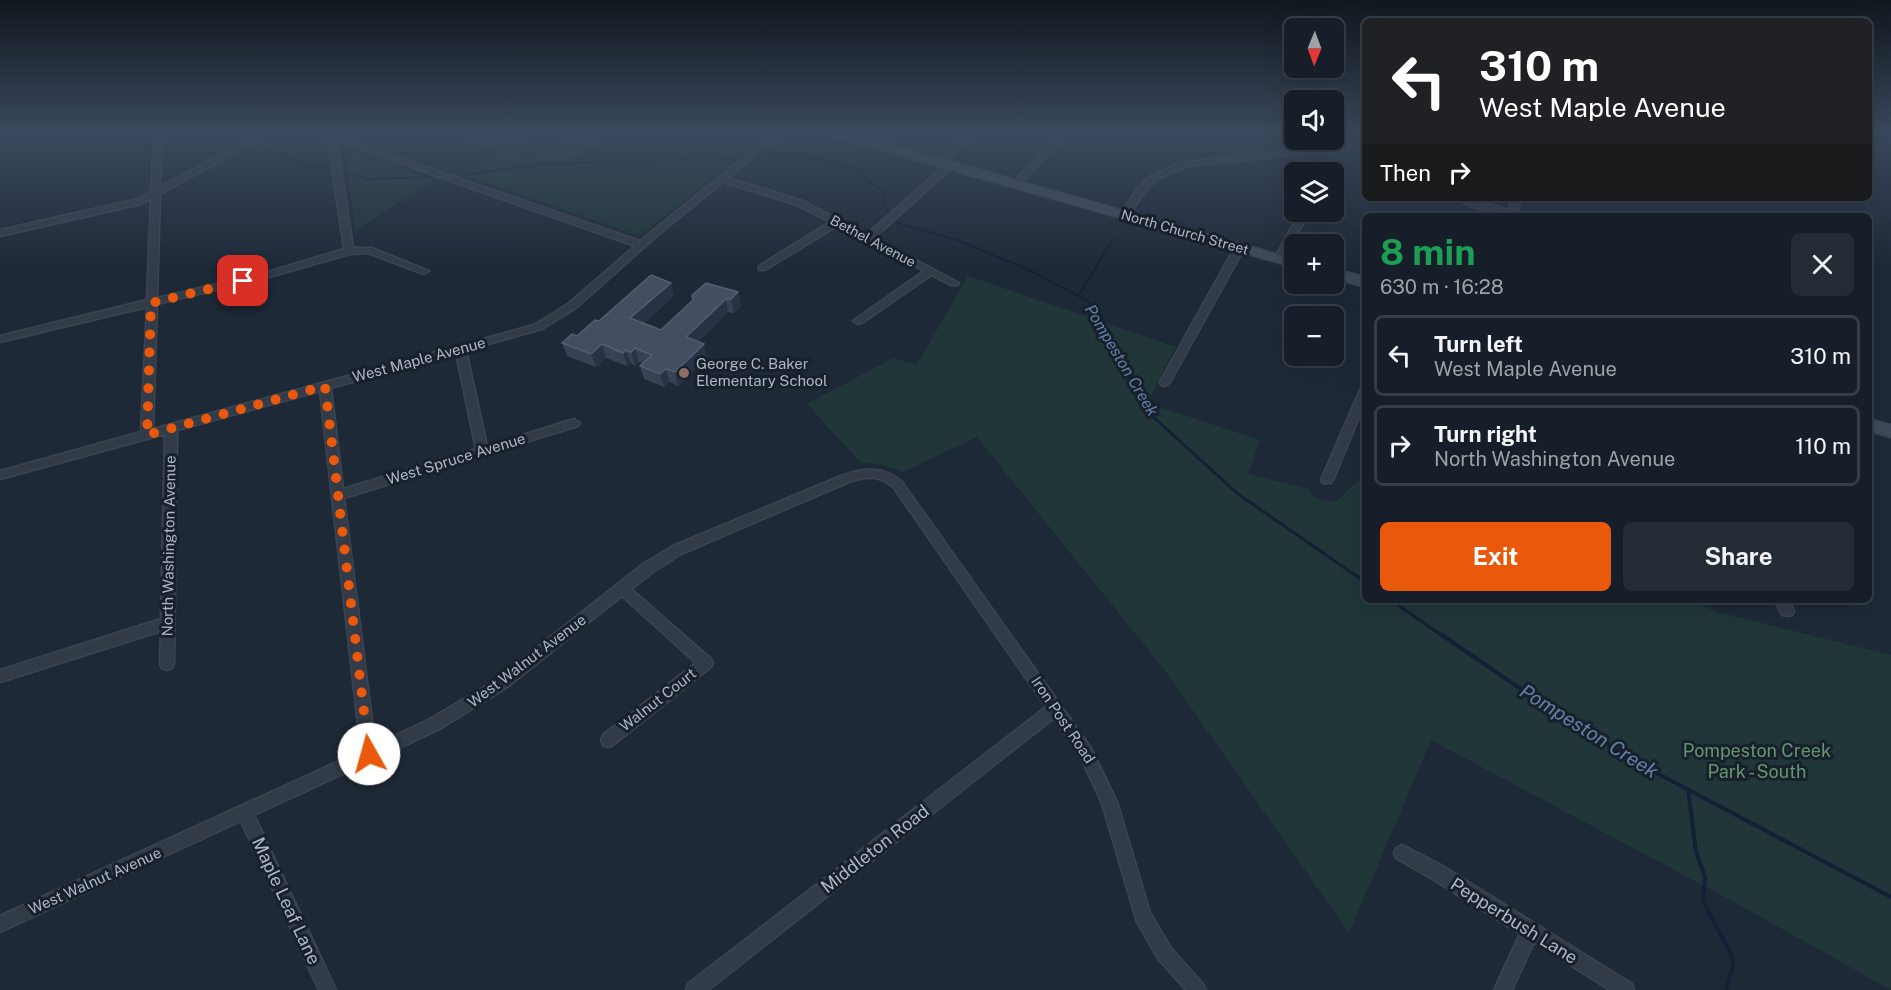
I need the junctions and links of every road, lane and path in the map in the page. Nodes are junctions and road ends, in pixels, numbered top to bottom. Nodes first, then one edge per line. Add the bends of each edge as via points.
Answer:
1 (156, 178) edge
2 (185, 178) edge
3 (338, 178) edge
4 (451, 178) edge
5 (931, 178) edge
6 (996, 178) edge
7 (1022, 178) edge
8 (1153, 178) edge
9 (722, 179) joint
10 (1017, 184) junction
11 (155, 195) junction
12 (1467, 201) edge
13 (1505, 213) edge
14 (1125, 215) junction
15 (836, 222) junction
16 (1299, 222) edge
17 (0, 233) edge
18 (868, 238) junction
19 (641, 245) junction
20 (1240, 248) junction
21 (350, 250) junction
22 (1279, 259) junction
23 (1284, 260) edge
24 (762, 268) dead end
25 (424, 271) dead end
26 (931, 271) junction
27 (1344, 277) edge
28 (1362, 281) edge
29 (954, 283) dead end
30 (151, 303) junction
31 (858, 321) dead end
32 (0, 339) edge
33 (460, 349) junction
34 (1165, 382) dead end
35 (325, 386) junction
36 (1362, 397) edge
37 (574, 423) dead end
38 (1872, 426) edge
39 (171, 428) junction
40 (1891, 431) edge
41 (147, 435) junction
42 (482, 451) junction
43 (884, 473) joint
44 (0, 475) edge
45 (1328, 480) dead end
46 (339, 495) junction
47 (622, 589) junction
48 (167, 622) junction
49 (166, 664) dead end
50 (0, 676) edge
51 (1056, 708) junction
52 (608, 740) dead end
53 (369, 754) junction
54 (245, 812) junction
55 (1402, 853) dead end
56 (0, 924) edge
57 (1530, 931) junction
58 (327, 990) edge
59 (694, 990) edge
60 (1197, 990) edge
61 (1503, 990) edge
62 (1626, 990) edge

1 - 11 street
2 - 11 street
3 - 21 street
4 - 19 street
5 - 18 street
6 - 10 main road, North Church Street
7 - 10 street
8 - 14 street
9 - 15 street, Bethel Avenue via 792,200
9 - 19 street, West Maple Avenue
10 - 14 main road, North Church Street
11 - 17 street via 124,206
11 - 30 street
12 - 13 street
14 - 20 main road, North Church Street
15 - 18 street, Bethel Avenue
15 - 24 street
16 - 22 street
18 - 26 street, Bethel Avenue
19 - 33 street, West Maple Avenue via 572,306 544,324
20 - 22 main road, North Church Street
20 - 34 street
21 - 25 street via 369,250
21 - 30 street via 277,273
22 - 23 main road, North Church Street
26 - 29 street, Bethel Avenue
26 - 31 street
27 - 28 main road
30 - 32 street
30 - 41 street
33 - 35 street, West Maple Avenue
33 - 42 street
35 - 39 street, West Maple Avenue
35 - 46 street
36 - 45 street
37 - 42 street, West Spruce Avenue
38 - 40 main road
39 - 41 street, West Maple Avenue
39 - 48 street, North Washington Avenue
41 - 44 street, West Maple Avenue
42 - 46 street, West Spruce Avenue
43 - 47 street, West Walnut Avenue via 864,472 845,479 677,550
43 - 51 street, Iron Post Road via 898,486
46 - 53 street
47 - 52 street, Walnut Court via 706,663
47 - 53 street, West Walnut Avenue via 501,684 433,725
48 - 49 street, North Washington Avenue
48 - 50 street
51 - 59 street, Middleton Road
51 - 60 street, Iron Post Road via 1102,784 1143,916 1164,954
53 - 54 street, West Walnut Avenue
54 - 56 street, West Walnut Avenue
54 - 58 street, Maple Leaf Lane
55 - 57 street, Pepperbush Lane
57 - 61 street
57 - 62 street, Pepperbush Lane

